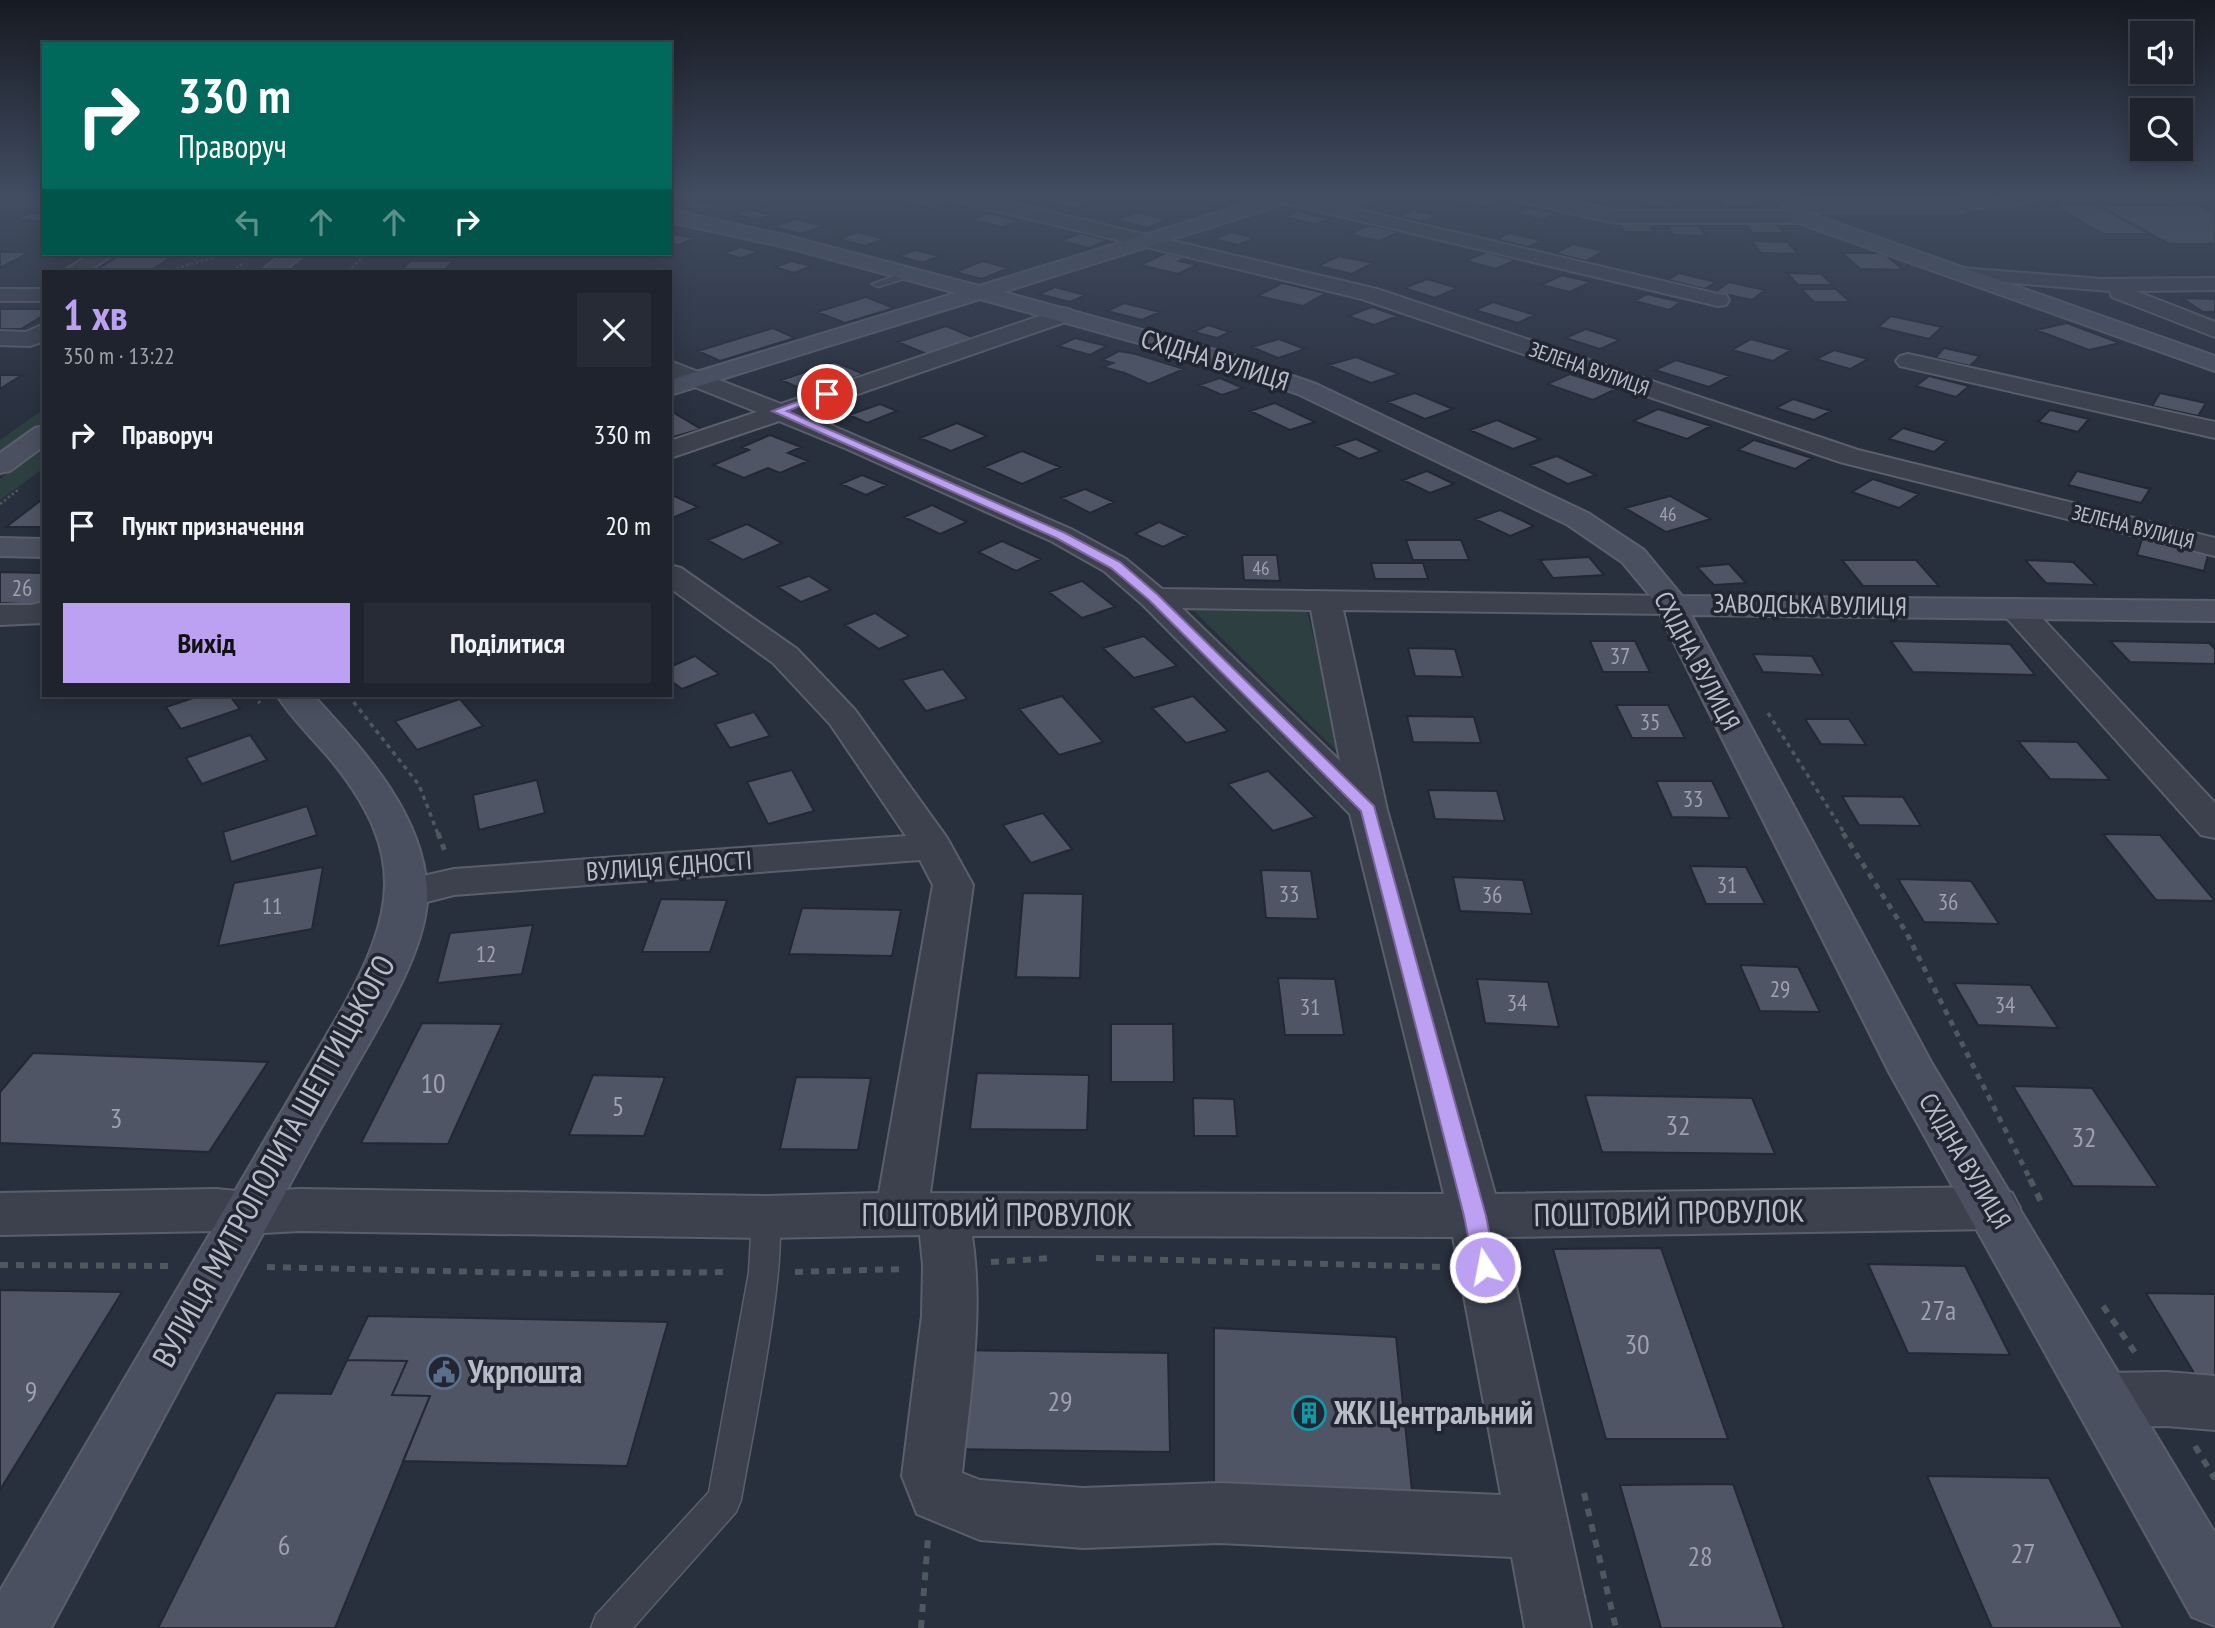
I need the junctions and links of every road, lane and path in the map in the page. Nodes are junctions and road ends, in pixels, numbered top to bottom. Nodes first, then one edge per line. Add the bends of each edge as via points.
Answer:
1 (876, 273) edge
2 (1039, 273) edge
3 (1282, 273) edge
4 (1604, 273) edge
5 (1961, 274) joint
6 (2215, 284) edge
7 (2102, 285) junction
8 (978, 292) junction
9 (40, 293) edge
10 (0, 295) edge
11 (1717, 300) dead end
12 (1063, 315) junction
13 (2215, 330) edge
14 (42, 332) edge
15 (0, 338) edge
16 (1908, 361) dead end
17 (2215, 364) edge
18 (672, 369) edge
19 (699, 379) junction
20 (672, 387) edge
21 (778, 411) junction
22 (2215, 430) edge
23 (42, 435) edge
24 (672, 449) edge
25 (0, 465) edge
26 (2215, 547) edge
27 (0, 548) edge
28 (42, 548) edge
29 (672, 576) edge
30 (1154, 598) junction
31 (1325, 600) junction
32 (1671, 605) junction
33 (2016, 609) junction
34 (2215, 611) edge
35 (42, 613) edge
36 (0, 615) edge
37 (259, 697) edge
38 (282, 704) edge
39 (1765, 708) dead end
40 (1368, 810) junction
41 (2215, 826) edge
42 (933, 847) junction
43 (407, 893) junction
44 (1994, 1208) junction
45 (2046, 1212) dead end
46 (247, 1213) junction
47 (0, 1214) edge
48 (1451, 1216) junction
49 (766, 1217) junction
50 (931, 1231) junction
51 (1060, 1257) dead end
52 (1087, 1258) dead end
53 (0, 1265) edge
54 (217, 1265) junction
55 (1457, 1271) junction
56 (764, 1272) junction
57 (2101, 1302) dead end
58 (2105, 1401) junction
59 (2191, 1401) edge
60 (2215, 1479) edge
61 (939, 1493) junction
62 (1538, 1526) junction
63 (2215, 1594) edge
64 (15, 1628) edge
65 (609, 1628) edge
66 (921, 1628) edge
67 (1559, 1628) edge

1 - 8 street, СХІДНА ВУЛИЦЯ
2 - 8 street
3 - 26 street, ЗЕЛЕНА ВУЛИЦЯ via 1368,294 1849,456
4 - 11 street
5 - 7 street
5 - 17 street
6 - 7 street
7 - 13 street
8 - 12 street, СХІДНА ВУЛИЦЯ
8 - 19 street
9 - 10 street
12 - 21 street
12 - 32 street, СХІДНА ВУЛИЦЯ via 1219,358 1307,389 1492,476 1578,519 1633,556
14 - 15 street via 30,339
16 - 22 street
18 - 19 street
19 - 20 street
19 - 21 street
21 - 24 street
21 - 30 street via 1060,535 1115,565
23 - 25 street
27 - 28 street
29 - 42 street via 785,656 843,717
30 - 31 street, ЗАВОДСЬКА ВУЛИЦЯ
30 - 40 street
31 - 32 street, ЗАВОДСЬКА ВУЛИЦЯ
31 - 40 street
32 - 33 street, ЗАВОДСЬКА ВУЛИЦЯ
32 - 44 street, СХІДНА ВУЛИЦЯ via 1913,1072
33 - 34 street, ЗАВОДСЬКА ВУЛИЦЯ
33 - 41 street
35 - 36 street
37 - 38 path
38 - 43 street, ВУЛИЦЯ МИТРОПОЛИТА ШЕПТИЦЬКОГО via 361,774 388,819 404,860
39 - 45 path via 1906,932
40 - 48 street
42 - 43 street, ВУЛИЦЯ ЄДНОСТІ via 454,882
42 - 50 street via 953,885
43 - 46 street, ВУЛИЦЯ МИТРОПОЛИТА ШЕПТИЦЬКОГО via 404,915 377,986
44 - 48 street, ПОШТОВИЙ ПРОВУЛОК
44 - 58 street, СХІДНА ВУЛИЦЯ
46 - 47 street, ПОШТОВИЙ ПРОВУЛОК
46 - 49 street, ПОШТОВИЙ ПРОВУЛОК
46 - 54 street, ВУЛИЦЯ МИТРОПОЛИТА ШЕПТИЦЬКОГО
48 - 50 street, ПОШТОВИЙ ПРОВУЛОК
48 - 55 street
48 - 55 path
49 - 50 street, ПОШТОВИЙ ПРОВУЛОК
49 - 56 lane
50 - 51 path
50 - 56 path via 874,1271
50 - 61 street via 950,1316 932,1476
52 - 55 path
53 - 54 path
54 - 56 path via 570,1274
54 - 64 street, ВУЛИЦЯ МИТРОПОЛИТА ШЕПТИЦЬКОГО
55 - 62 street
56 - 65 lane via 724,1500
57 - 59 path
58 - 59 street
58 - 63 street, СХІДНА ВУЛИЦЯ
59 - 60 path
61 - 62 street via 980,1510 1083,1518 1219,1513
61 - 66 path via 928,1540
62 - 67 street

